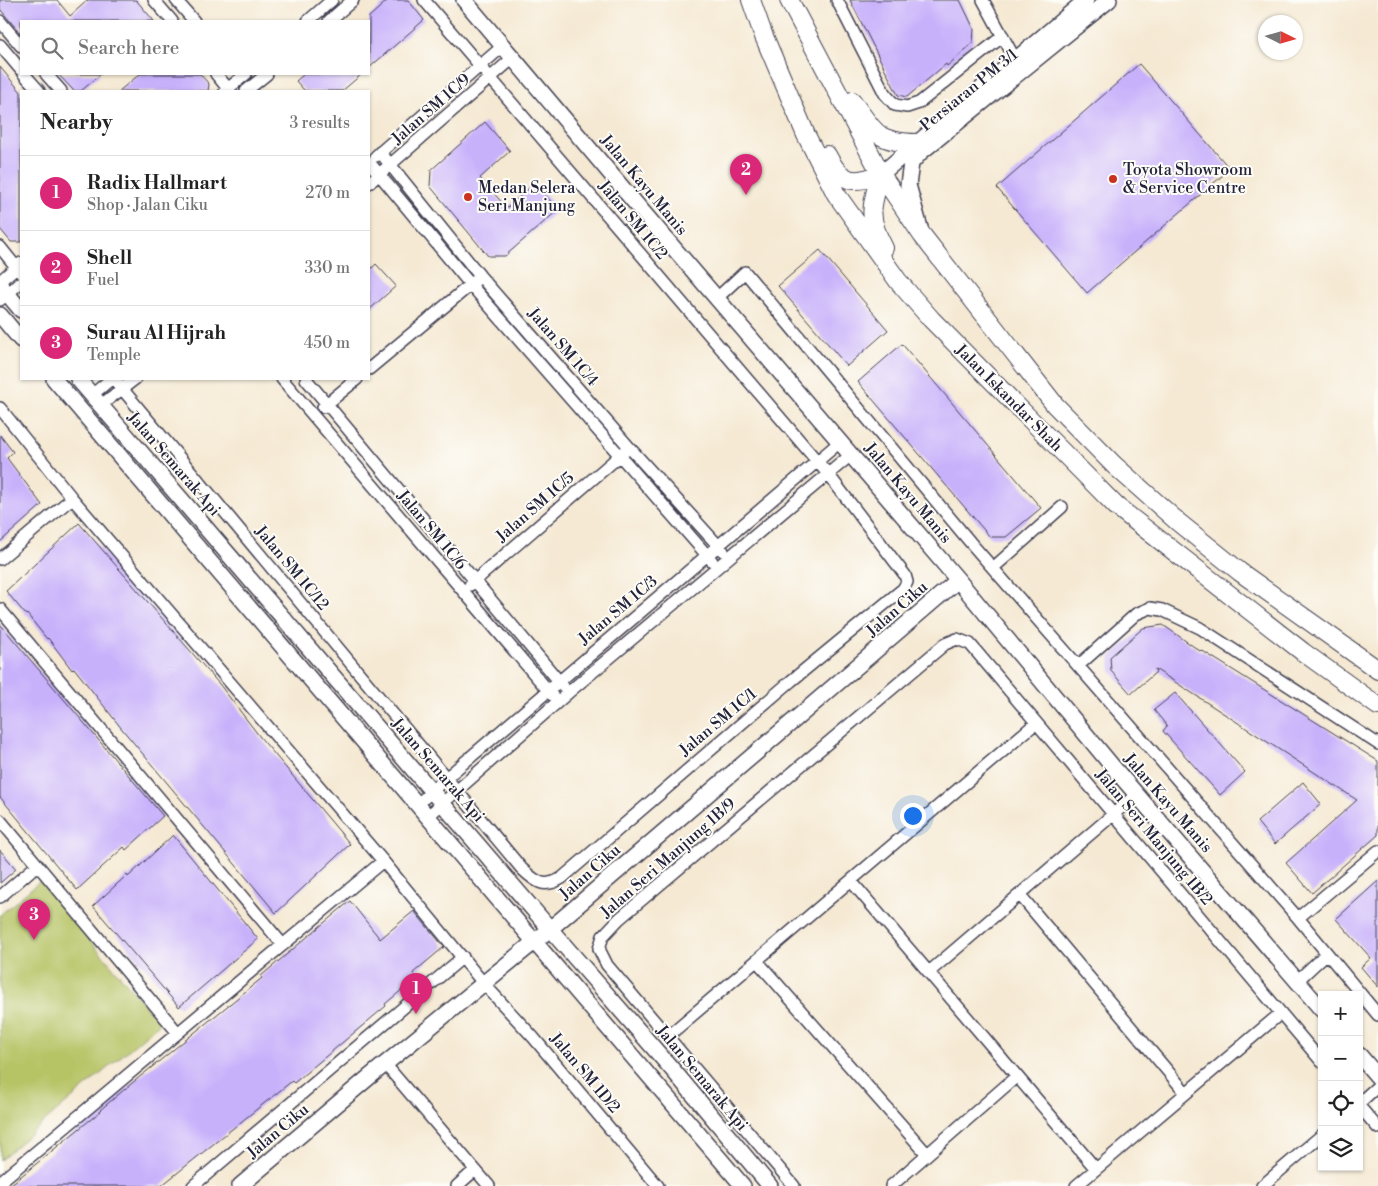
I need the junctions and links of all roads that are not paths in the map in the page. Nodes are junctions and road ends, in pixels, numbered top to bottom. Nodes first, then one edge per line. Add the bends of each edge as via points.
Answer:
1 (154, 0) edge
2 (176, 0) edge
3 (332, 0) edge
4 (353, 0) edge
5 (424, 0) edge
6 (464, 0) edge
7 (751, 0) edge
8 (789, 0) edge
9 (837, 0) edge
10 (984, 0) edge
11 (1086, 0) edge
12 (1108, 0) edge
13 (171, 20) edge
14 (193, 20) edge
15 (309, 20) edge
16 (330, 20) edge
17 (0, 21) edge
18 (763, 34) junction
19 (1003, 36) junction
20 (0, 45) edge
21 (20, 45) edge
22 (503, 46) junction
23 (819, 56) junction
24 (513, 58) junction
25 (1016, 59) junction
26 (481, 65) junction
27 (20, 69) edge
28 (25, 75) edge
29 (47, 75) edge
30 (217, 75) edge
31 (242, 75) edge
32 (266, 75) edge
33 (491, 78) junction
34 (248, 89) edge
35 (38, 90) edge
36 (60, 90) edge
37 (228, 90) edge
38 (917, 143) junction
39 (380, 152) junction
40 (370, 161) edge
41 (370, 163) edge
42 (391, 165) junction
43 (881, 174) junction
44 (379, 175) junction
45 (370, 182) edge
46 (922, 235) junction
47 (0, 247) edge
48 (20, 268) edge
49 (480, 276) junction
50 (20, 282) edge
51 (470, 284) junction
52 (2, 290) edge
53 (717, 298) junction
54 (20, 309) edge
55 (0, 315) edge
56 (931, 319) junction
57 (20, 339) edge
58 (370, 368) edge
59 (55, 380) edge
60 (79, 380) edge
61 (112, 380) edge
62 (114, 380) edge
63 (133, 380) edge
64 (283, 380) edge
65 (307, 380) edge
66 (356, 380) edge
67 (122, 389) junction
68 (96, 400) junction
69 (327, 404) junction
70 (0, 408) edge
71 (314, 415) junction
72 (841, 441) junction
73 (630, 447) junction
74 (852, 454) junction
75 (619, 456) junction
76 (816, 462) junction
77 (828, 474) junction
78 (72, 498) junction
79 (1062, 507) dead end
80 (719, 546) junction
81 (708, 556) junction
82 (729, 557) junction
83 (0, 559) edge
84 (717, 567) junction
85 (993, 568) junction
86 (958, 580) junction
87 (474, 581) junction
88 (462, 592) junction
89 (0, 609) edge
90 (957, 639) joint
91 (1078, 666) junction
92 (1378, 670) edge
93 (559, 681) junction
94 (548, 690) junction
95 (569, 692) junction
96 (558, 702) junction
97 (1378, 706) edge
98 (1036, 723) junction
99 (1378, 744) edge
100 (446, 778) junction
101 (432, 790) junction
102 (457, 791) junction
103 (1137, 794) junction
104 (444, 804) junction
105 (417, 805) junction
106 (1114, 815) junction
107 (427, 817) junction
108 (0, 820) edge
109 (1378, 851) edge
110 (383, 861) junction
111 (37, 865) junction
112 (851, 880) junction
113 (1020, 895) junction
114 (0, 897) edge
115 (1298, 918) junction
116 (550, 929) junction
117 (535, 941) junction
118 (283, 945) junction
119 (1327, 953) junction
120 (463, 957) junction
121 (757, 961) junction
122 (929, 972) junction
123 (1297, 981) junction
124 (484, 984) junction
125 (1318, 1005) edge
126 (1281, 1013) junction
127 (1378, 1015) edge
128 (178, 1033) junction
129 (668, 1036) junction
130 (1318, 1057) edge
131 (1363, 1060) edge
132 (385, 1064) junction
133 (1017, 1076) junction
134 (1378, 1077) edge
135 (1378, 1086) edge
136 (1186, 1093) junction
137 (1363, 1100) edge
138 (1363, 1109) edge
139 (1378, 1128) edge
140 (1318, 1139) edge
141 (927, 1154) junction
142 (1096, 1169) junction
143 (476, 1170) junction
144 (0, 1182) edge
145 (1268, 1184) edge
146 (193, 1186) edge
147 (240, 1186) edge
148 (457, 1186) edge
149 (489, 1186) edge
150 (658, 1186) edge
151 (743, 1186) edge
152 (770, 1186) edge
153 (794, 1186) edge
154 (891, 1186) edge
155 (1076, 1186) edge

1 - 13 street
2 - 14 street
3 - 15 street
4 - 16 street
5 - 26 street, Jalan SM 1C/2
6 - 22 street, Jalan Kayu Manis
7 - 18 main road, Jalan Iskandar Shah
8 - 23 main road, Jalan Iskandar Shah
9 - 19 street via 885,94 895,105 907,107 919,103
10 - 19 street
11 - 25 street, Persiaran PM 3/1
12 - 46 street, Persiaran PM 3/1 via 911,163 908,184
17 - 21 street
18 - 43 main road via 834,170 845,178 863,181
18 - 56 main road, Jalan Iskandar Shah via 806,135 836,194 898,282
19 - 25 street
20 - 27 street
22 - 24 street, Jalan Kayu Manis
22 - 26 street, Jalan SM 1C/9
23 - 38 main road via 876,132 891,141
23 - 43 main road, Jalan Iskandar Shah
24 - 33 street, Jalan SM 1C/9
24 - 53 street, Jalan Kayu Manis
25 - 38 street, Persiaran PM 3/1
26 - 33 street, Jalan SM 1C/2
26 - 39 street, Jalan SM 1C/9
28 - 35 street
29 - 36 street
30 - 37 street
31 - 34 street
31 - 37 street
32 - 34 street
33 - 42 street, Jalan SM 1C/9
33 - 76 street, Jalan SM 1C/2
38 - 43 street, Persiaran PM 3/1
39 - 40 street, Jalan SM 1C/9
39 - 42 street, Jalan SM 1C/4
41 - 44 street, Jalan SM 1C/4
42 - 44 street, Jalan SM 1C/9
42 - 49 street, Jalan SM 1C/4
43 - 46 main road, Jalan Iskandar Shah
43 - 56 main road via 873,199 873,225 888,255
44 - 45 street, Jalan SM 1C/9
44 - 51 street, Jalan SM 1C/4
46 - 92 main road, Jalan Iskandar Shah via 1055,405 1114,465 1240,572
47 - 48 street
48 - 52 street
49 - 51 street
49 - 73 street, Jalan SM 1C/4
50 - 52 street
51 - 58 street
51 - 75 street, Jalan SM 1C/4
52 - 54 street
53 - 72 street, Jalan Kayu Manis
53 - 85 street via 745,272
55 - 57 street
56 - 97 main road, Jalan Iskandar Shah via 1116,506 1303,652
59 - 105 street
60 - 68 street, Jalan Semarak Api
61 - 68 street
62 - 67 street, Jalan SM 1C/12
63 - 67 street
64 - 71 street, Jalan SM 1C/6
65 - 69 street, Jalan SM 1C/6
66 - 69 street
67 - 68 street
67 - 100 street, Jalan SM 1C/12
68 - 101 street, Jalan Semarak Api
69 - 71 street
69 - 87 street, Jalan SM 1C/6
70 - 78 street, Jalan SM 1D/2
71 - 88 street, Jalan SM 1C/6
72 - 74 street, Jalan Kayu Manis
72 - 76 street, Jalan SM 1C/3
73 - 75 street, Jalan SM 1C/5
73 - 80 street, Jalan SM 1C/4
74 - 77 street, Jalan SM 1C/3
74 - 86 street, Jalan Kayu Manis
75 - 81 street, Jalan SM 1C/4
75 - 87 street, Jalan SM 1C/5
76 - 77 street, Jalan SM 1C/2
76 - 80 street, Jalan SM 1C/3
77 - 82 street, Jalan SM 1C/3
77 - 102 street, Jalan SM 1C/1 via 905,575 907,582 903,589 554,883 534,880 522,870
78 - 83 street
78 - 110 street, Jalan SM 1D/2
79 - 85 street
80 - 81 street, Jalan SM 1C/3
80 - 82 street, Jalan SM 1C/4
81 - 84 street, Jalan SM 1C/4
81 - 93 street, Jalan SM 1C/3
82 - 84 street, Jalan SM 1C/3
84 - 95 street, Jalan SM 1C/3
85 - 91 street
86 - 103 street, Jalan Kayu Manis
86 - 116 street, Jalan Ciku
87 - 88 street, Jalan SM 1C/5
87 - 93 street, Jalan SM 1C/6
88 - 94 street, Jalan SM 1C/6
89 - 118 street
90 - 98 street, Jalan Seri Manjung 1B/2 via 970,644
90 - 129 street, Jalan Seri Manjung 1B/9 via 946,644 603,936 599,949 608,966
91 - 99 street via 1136,614 1150,608 1162,610 1200,628
91 - 115 street
93 - 94 street, Jalan SM 1C/3
93 - 95 street, Jalan SM 1C/6
94 - 96 street, Jalan SM 1C/6
94 - 100 street, Jalan SM 1C/3
95 - 96 street, Jalan SM 1C/3
96 - 102 street, Jalan SM 1C/3
98 - 106 street, Jalan Seri Manjung 1B/2
98 - 112 street
100 - 101 street, Jalan SM 1C/3
100 - 102 street, Jalan SM 1C/12
101 - 104 street, Jalan Semarak Api
101 - 105 street, Jalan SM 1C/3
102 - 104 street, Jalan SM 1C/3
103 - 106 street
103 - 123 street, Jalan Kayu Manis
104 - 107 street, Jalan SM 1C/3
104 - 116 street, Jalan Semarak Api
105 - 107 street
106 - 113 street
106 - 126 street, Jalan Seri Manjung 1B/2
107 - 117 street
108 - 111 street
109 - 115 street
110 - 118 street
110 - 120 street, Jalan SM 1D/2
111 - 114 street
111 - 128 street
112 - 121 street
112 - 122 street
113 - 122 street
113 - 136 street
115 - 119 street
116 - 117 street, Jalan Ciku
116 - 152 street, Jalan Semarak Api
117 - 124 street, Jalan Ciku
117 - 151 street
118 - 128 street
119 - 123 street
119 - 127 street
120 - 124 street, Jalan SM 1D/2
120 - 146 street
121 - 129 street
121 - 141 street
122 - 133 street
123 - 125 street, Jalan Kayu Manis
124 - 132 street, Jalan Ciku
124 - 150 street, Jalan SM 1D/2 via 533,1037
126 - 130 street, Jalan Seri Manjung 1B/2
126 - 136 street
128 - 144 street
129 - 153 street, Jalan Seri Manjung 1B/9
131 - 134 street
132 - 143 street
132 - 147 street, Jalan Ciku
133 - 141 street
133 - 142 street
135 - 137 street
136 - 142 street
138 - 139 street
140 - 145 street
141 - 154 street
142 - 155 street
143 - 148 street
143 - 149 street

